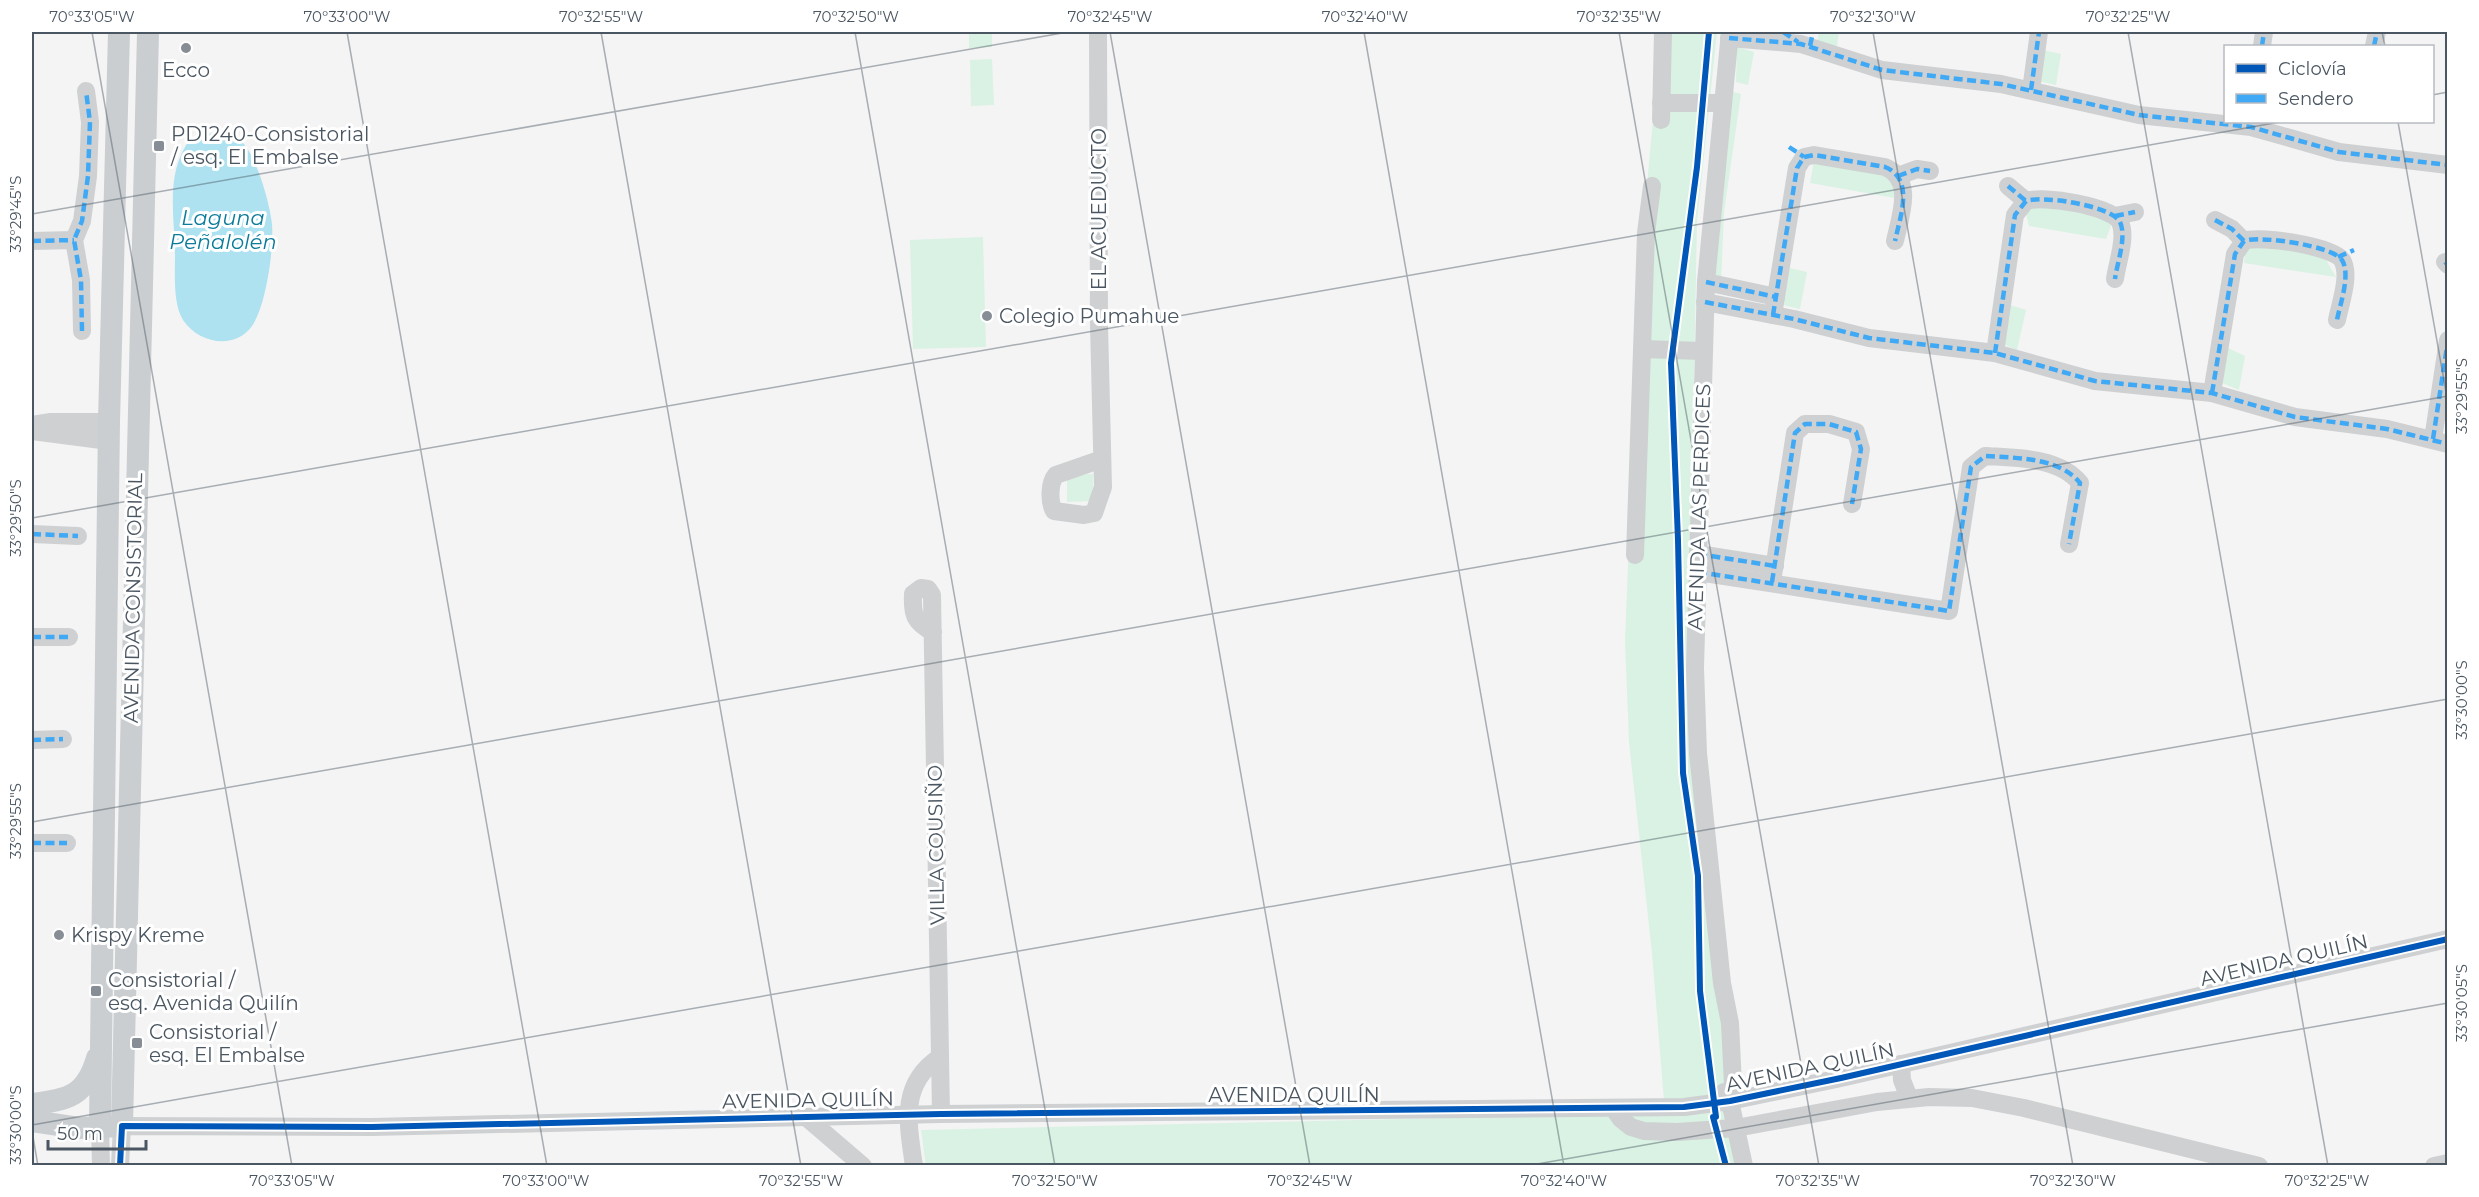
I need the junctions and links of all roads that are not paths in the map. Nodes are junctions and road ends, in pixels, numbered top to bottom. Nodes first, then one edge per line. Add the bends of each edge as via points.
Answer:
1 (119, 32) edge
2 (148, 32) edge
3 (1098, 32) edge
4 (1663, 32) edge
5 (2039, 32) edge
6 (1735, 36) edge
7 (1783, 37) edge
8 (1808, 41) edge
9 (2031, 90) junction
10 (86, 92) dead end
11 (1722, 103) junction
12 (2224, 122) edge
13 (2251, 124) edge
14 (2448, 165) edge
15 (1930, 171) dead end
16 (1898, 176) junction
17 (1652, 186) dead end
18 (2008, 186) dead end
19 (2026, 201) junction
20 (2135, 212) dead end
21 (2115, 216) junction
22 (2215, 220) dead end
23 (114, 237) junction
24 (143, 239) junction
25 (74, 240) junction
26 (2244, 240) junction
27 (32, 241) edge
28 (1895, 241) dead end
29 (2115, 279) dead end
30 (1706, 282) junction
31 (1776, 297) junction
32 (1705, 302) junction
33 (1773, 315) junction
34 (2337, 320) dead end
35 (82, 331) dead end
36 (2448, 340) edge
37 (1642, 349) junction
38 (1703, 351) junction
39 (1995, 353) junction
40 (2212, 393) junction
41 (32, 425) edge
42 (32, 431) edge
43 (109, 432) junction
44 (2440, 441) edge
45 (1102, 459) dead end
46 (1852, 504) dead end
47 (32, 534) edge
48 (78, 536) dead end
49 (2069, 544) dead end
50 (1635, 555) dead end
51 (1698, 563) junction
52 (1773, 574) junction
53 (933, 632) dead end
54 (69, 637) dead end
55 (32, 638) edge
56 (63, 739) dead end
57 (32, 740) edge
58 (105, 767) junction
59 (129, 768) junction
60 (104, 840) junction
61 (32, 843) edge
62 (67, 843) dead end
63 (128, 843) junction
64 (2448, 939) edge
65 (102, 1042) junction
66 (940, 1058) junction
67 (1901, 1064) junction
68 (1875, 1070) junction
69 (1909, 1098) junction
70 (1730, 1101) junction
71 (1877, 1102) junction
72 (32, 1104) edge
73 (1614, 1109) junction
74 (941, 1114) junction
75 (907, 1115) junction
76 (807, 1118) junction
77 (32, 1121) edge
78 (60, 1127) junction
79 (111, 1127) junction
80 (32, 1128) edge
81 (1736, 1128) junction
82 (2448, 1163) edge
83 (101, 1166) edge
84 (120, 1166) edge
85 (863, 1166) edge
86 (914, 1166) edge
87 (1744, 1166) edge
88 (2259, 1166) edge
89 (2434, 1166) edge

1 - 23 main road, AVENIDA CONSISTORIAL
2 - 24 main road, AVENIDA CONSISTORIAL
3 - 45 street, EL ACUEDUCTO
4 - 11 street via 1661,111
5 - 9 street
6 - 7 street
6 - 11 street, AVENIDA LAS PERDICES
7 - 8 street
8 - 9 street via 1891,72
9 - 12 street via 2139,116
10 - 25 street via 90,122 88,176
11 - 30 street, AVENIDA LAS PERDICES
13 - 14 street via 2339,152
15 - 16 street via 1917,169
16 - 28 street via 1904,196
16 - 31 street via 1885,167 1796,152 1797,168
17 - 37 street via 1646,233
18 - 19 street
19 - 21 street via 2043,198 2101,209
19 - 39 street via 2014,215
20 - 21 street
21 - 29 street via 2122,230
22 - 26 street
23 - 24 main road via 127,248
23 - 43 main road, AVENIDA CONSISTORIAL
24 - 59 main road, AVENIDA CONSISTORIAL
25 - 27 street
25 - 35 street via 81,280
26 - 34 street via 2254,238 2346,253
26 - 40 street via 2235,254
30 - 31 street
30 - 32 street, AVENIDA LAS PERDICES
31 - 33 street
32 - 33 street
32 - 38 street, AVENIDA LAS PERDICES
33 - 39 street via 1869,338
36 - 44 street
37 - 38 street
37 - 50 street
38 - 51 street, AVENIDA LAS PERDICES
39 - 40 street via 2095,381
40 - 44 street via 2295,417 2387,429
41 - 43 street via 51,422
42 - 43 street
43 - 58 main road, AVENIDA CONSISTORIAL
46 - 52 street via 1861,449 1856,432 1829,424 1805,424 1795,433
47 - 48 street
49 - 52 street via 2080,483 2070,471 2026,458 1984,456 1971,467 1949,611
51 - 52 street
51 - 70 street, AVENIDA LAS PERDICES via 1697,744 1722,983 1720,1067 1722,1087
53 - 66 street, VILLA COUSIÑO
54 - 55 street
56 - 57 street
58 - 59 main road via 117,774
58 - 60 main road, AVENIDA CONSISTORIAL
59 - 63 main road, AVENIDA CONSISTORIAL
60 - 63 main road via 116,837
60 - 65 main road, AVENIDA CONSISTORIAL
61 - 62 street
63 - 79 main road, AVENIDA CONSISTORIAL
64 - 67 street, AVENIDA QUILÍN
65 - 72 main road via 86,1085 64,1099
65 - 79 main road, AVENIDA CONSISTORIAL
66 - 74 street, VILLA COUSIÑO
66 - 75 street via 917,1078
67 - 68 street, AVENIDA QUILÍN
67 - 69 street
68 - 70 street, AVENIDA QUILÍN
68 - 71 street via 1880,1083
69 - 71 street
69 - 88 street via 1995,1101
70 - 73 street, AVENIDA QUILÍN
70 - 81 street, AVENIDA LAS PERDICES
71 - 81 street
73 - 74 street, AVENIDA QUILÍN
73 - 81 street via 1621,1119 1644,1131
74 - 75 street, AVENIDA QUILÍN
75 - 76 street, AVENIDA QUILÍN
75 - 86 street
76 - 79 street, AVENIDA QUILÍN via 372,1127
76 - 85 street
77 - 78 main road, AVENIDA QUILÍN
78 - 79 main road, AVENIDA QUILÍN
78 - 80 main road, AVENIDA QUILÍN
79 - 83 street, AVENIDA CONSISTORIAL
79 - 84 street, AVENIDA CONSISTORIAL
81 - 87 street, AVENIDA LAS PERDICES
82 - 89 street

